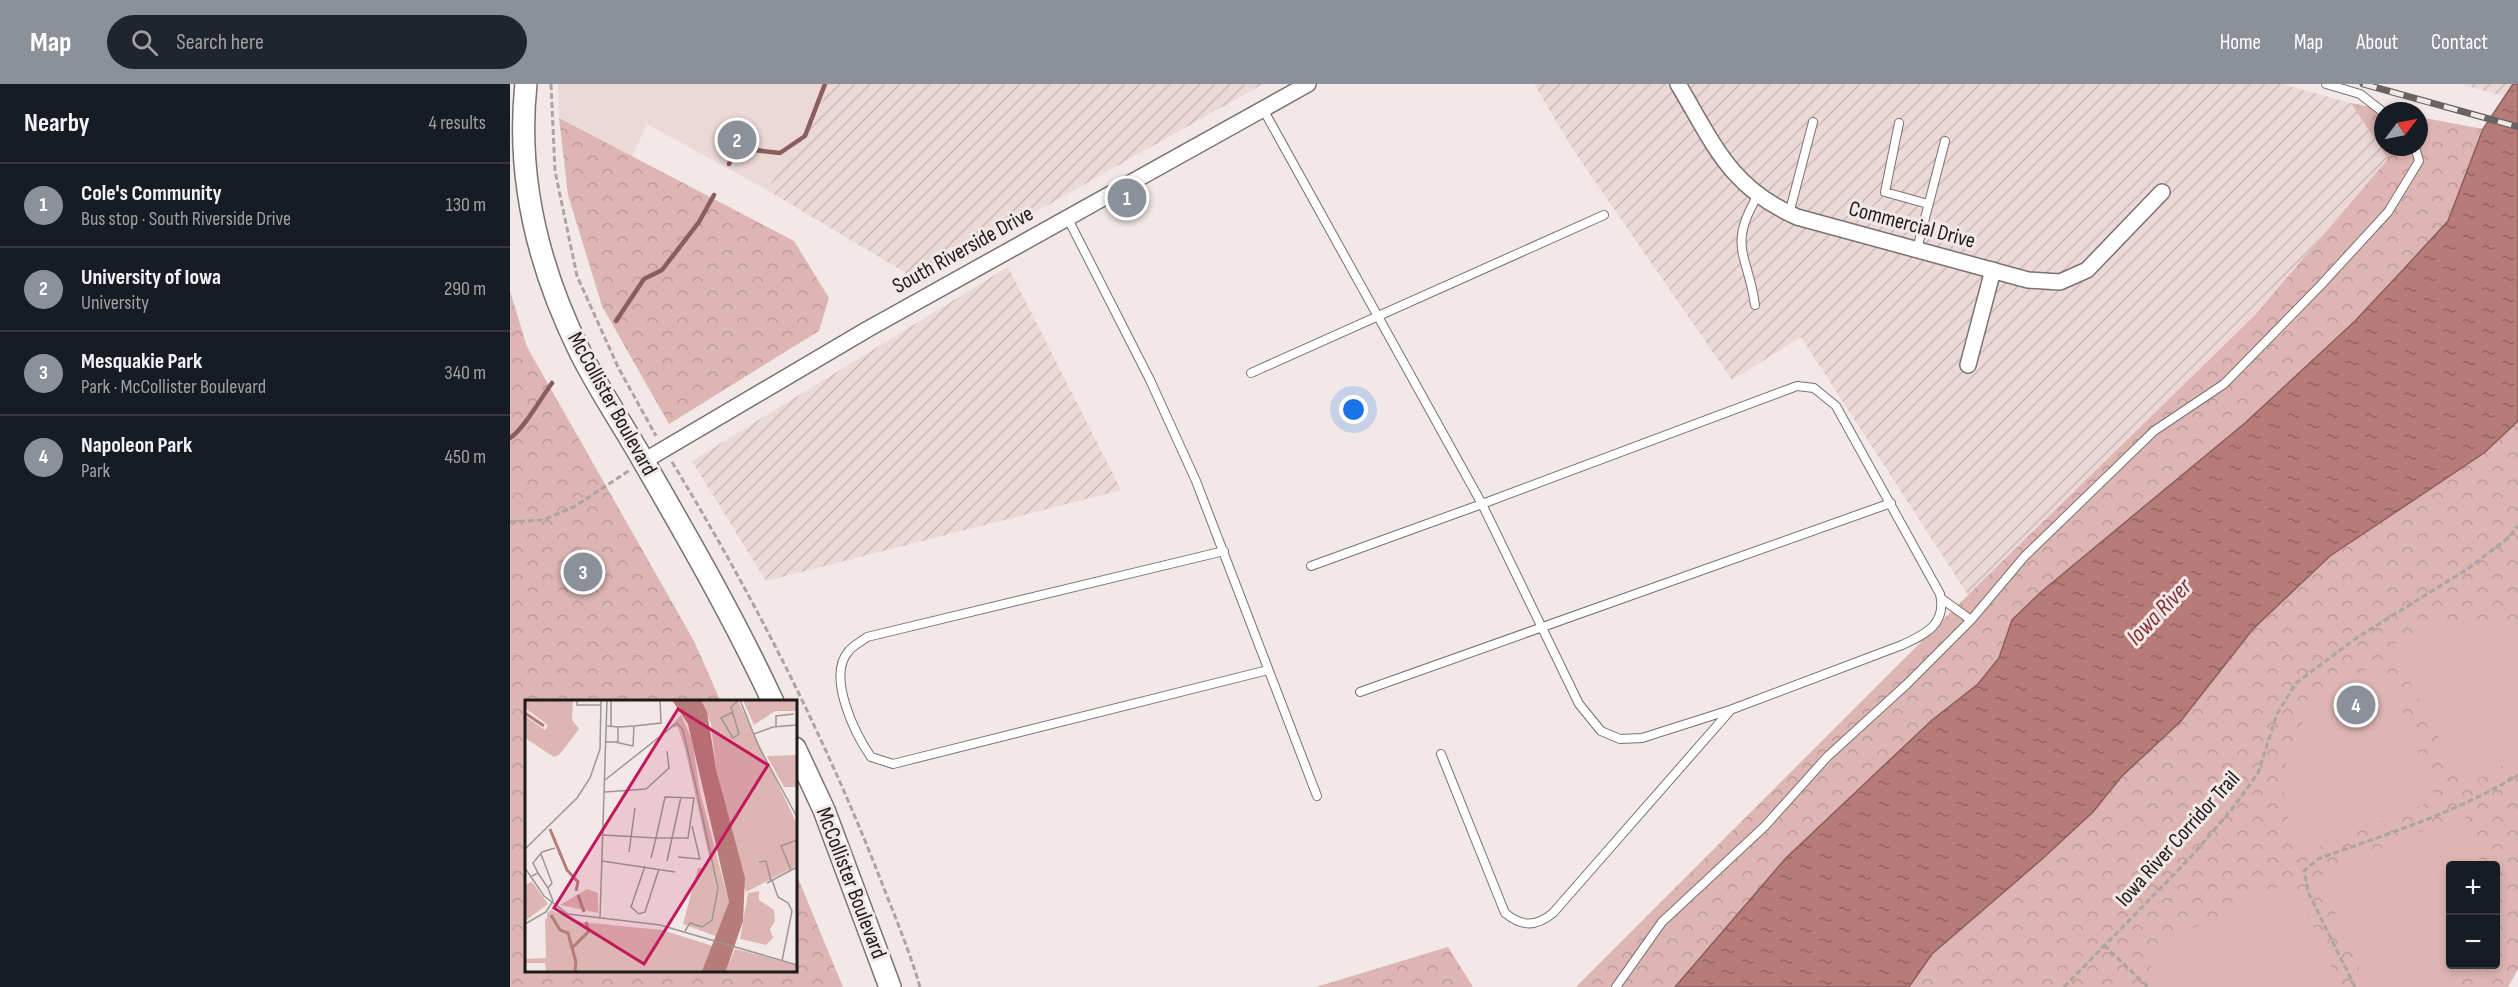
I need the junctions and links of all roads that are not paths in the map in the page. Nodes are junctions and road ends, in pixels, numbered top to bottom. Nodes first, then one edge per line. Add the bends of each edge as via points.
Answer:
1 (526, 84) edge
2 (1308, 84) edge
3 (1678, 84) edge
4 (2326, 84) edge
5 (2374, 105) edge
6 (1263, 109) junction
7 (1814, 122) dead end
8 (1899, 123) dead end
9 (1945, 141) dead end
10 (2418, 156) edge
11 (2162, 192) dead end
12 (1758, 195) junction
13 (1928, 204) junction
14 (1789, 213) junction
15 (1604, 215) dead end
16 (1067, 217) junction
17 (1917, 249) junction
18 (1993, 270) junction
19 (1755, 305) dead end
20 (1378, 316) junction
21 (1968, 365) dead end
22 (1251, 373) dead end
23 (644, 461) junction
24 (1891, 503) junction
25 (1482, 504) junction
26 (1224, 551) junction
27 (1311, 566) dead end
28 (1942, 599) junction
29 (1971, 620) junction
30 (1544, 628) junction
31 (1268, 670) junction
32 (1360, 692) dead end
33 (772, 700) edge
34 (1730, 710) junction
35 (796, 750) edge
36 (1441, 754) dead end
37 (1317, 796) dead end
38 (890, 987) edge
39 (1616, 987) edge

1 - 23 main road, McCollister Boulevard via 524,156 530,207 543,262 580,352
2 - 6 street, South Riverside Drive
3 - 12 street, Commercial Drive via 1728,168
4 - 5 lane via 2360,93
6 - 16 street, South Riverside Drive
6 - 20 lane
7 - 14 lane
8 - 13 lane via 1884,192
9 - 13 lane
10 - 29 lane via 2419,161 2388,212 2320,286 2224,384 2154,431 2024,557
11 - 18 street, Commercial Drive via 2093,264 2073,278 2044,283
12 - 14 street, Commercial Drive
12 - 19 lane via 1744,220 1740,240
13 - 17 lane
14 - 17 street, Commercial Drive
15 - 20 lane
16 - 23 street, South Riverside Drive
16 - 26 lane via 1169,420
17 - 18 street, Commercial Drive
18 - 21 street
20 - 22 lane
20 - 25 lane
23 - 33 main road, McCollister Boulevard
24 - 25 lane via 1836,406 1814,388 1797,386
24 - 28 lane
24 - 30 lane
25 - 27 lane
25 - 30 lane
26 - 31 lane
26 - 31 lane via 867,637 847,652 840,676 851,725 871,757 893,764
28 - 29 lane
28 - 34 lane via 1941,616 1927,633
29 - 39 lane via 1827,757 1765,826 1662,922
30 - 32 lane
30 - 34 lane via 1579,704 1601,731 1620,739 1642,738
31 - 37 lane
34 - 36 lane via 1553,913 1542,922 1529,925 1516,922 1505,913
35 - 38 main road, McCollister Boulevard via 824,810

